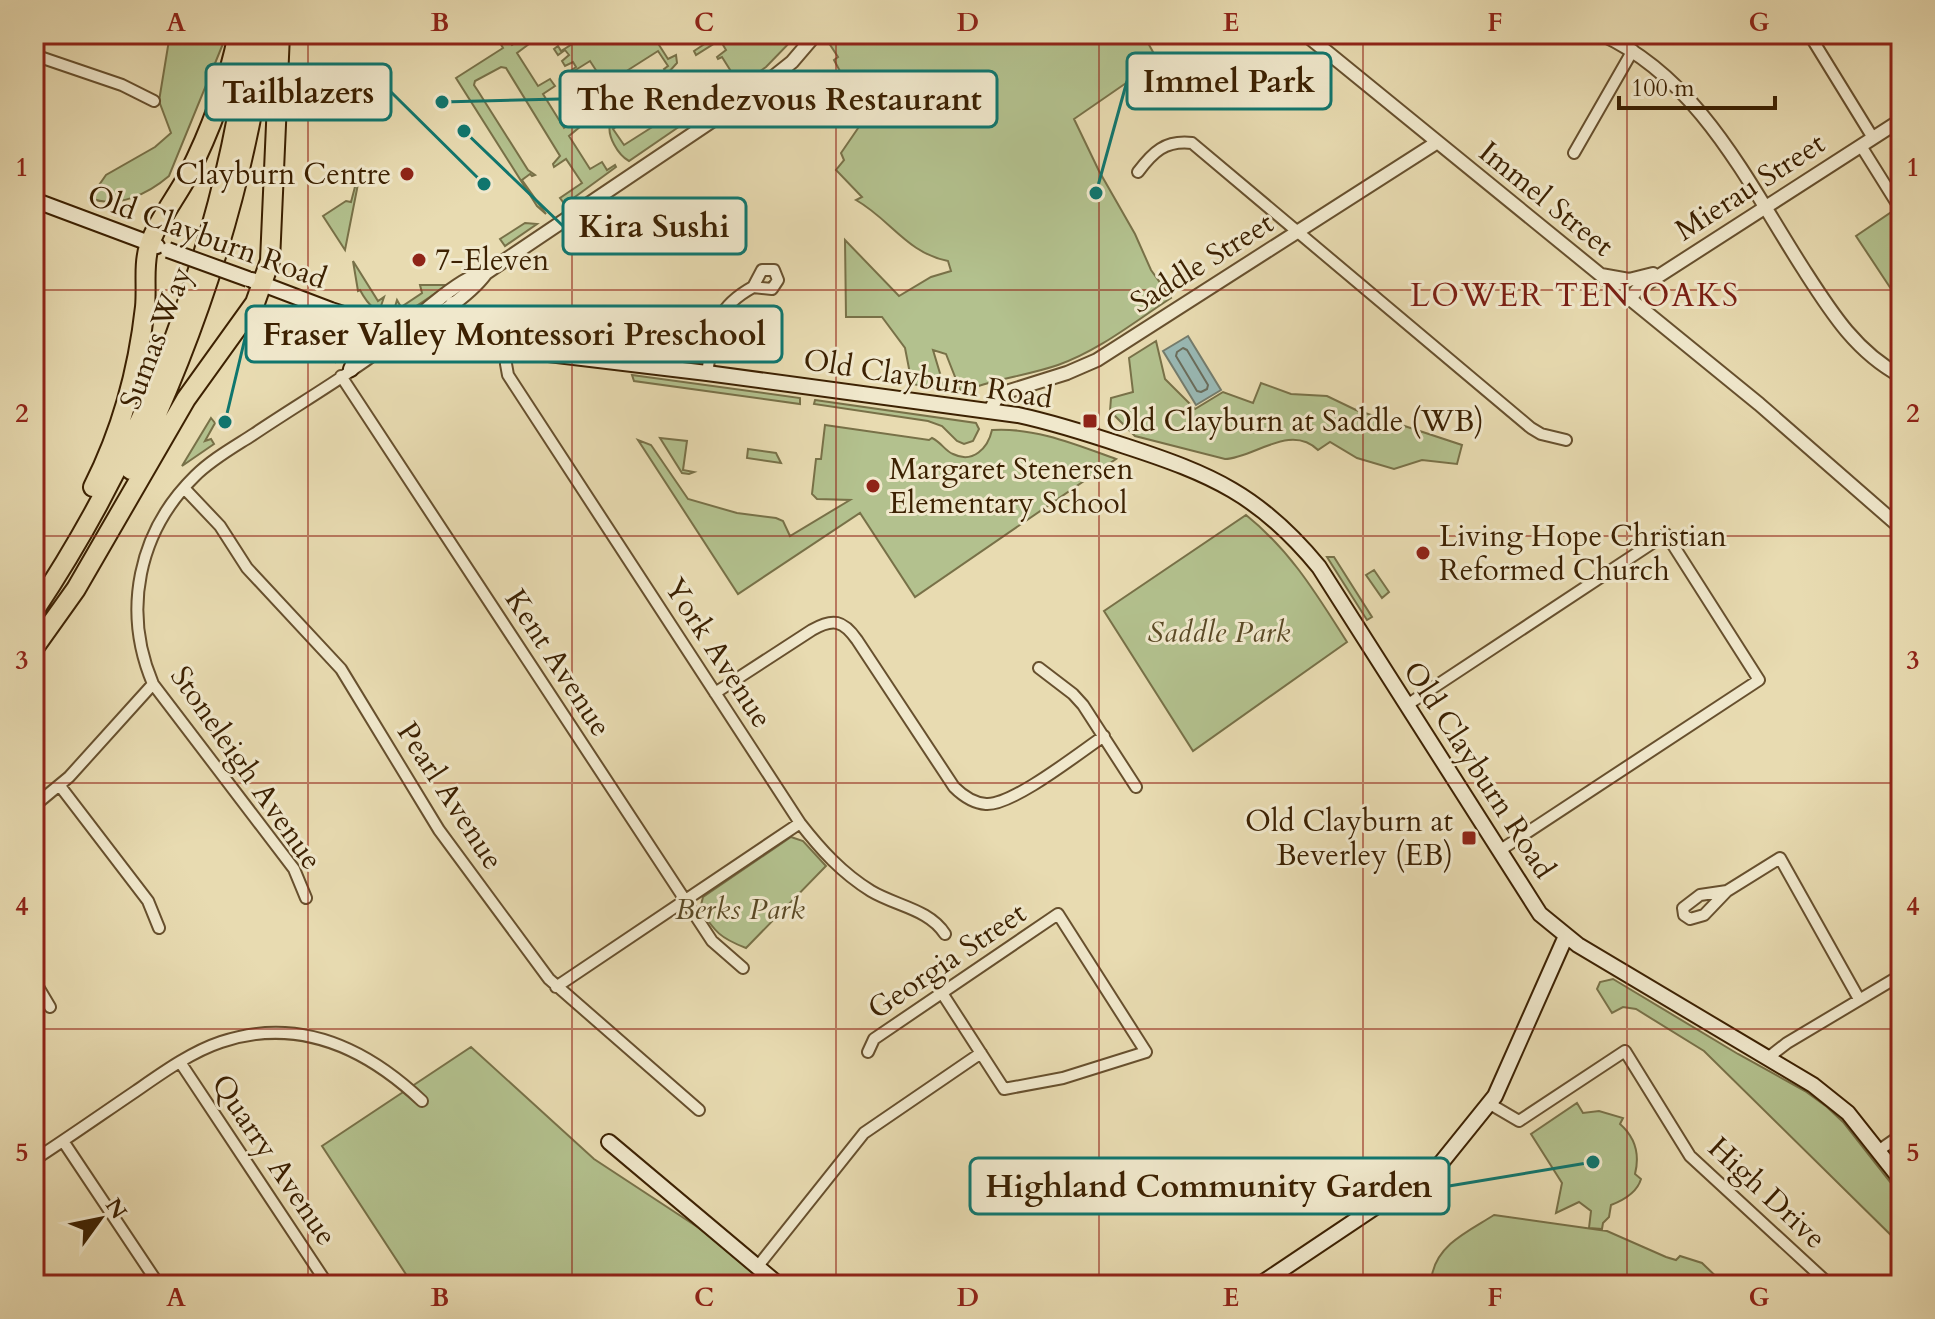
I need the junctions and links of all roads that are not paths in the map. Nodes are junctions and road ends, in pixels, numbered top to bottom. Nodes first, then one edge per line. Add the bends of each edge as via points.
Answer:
1 (38, 34) edge
2 (238, 34) edge
3 (250, 34) edge
4 (265, 34) edge
5 (280, 34) edge
6 (816, 34) edge
7 (1305, 34) edge
8 (1601, 34) edge
9 (1809, 34) edge
10 (34, 45) edge
11 (1633, 50) junction
12 (34, 55) edge
13 (154, 101) dead end
14 (1901, 120) edge
15 (1873, 138) junction
16 (1436, 143) junction
17 (1861, 146) junction
18 (1574, 153) dead end
19 (1138, 172) dead end
20 (34, 200) edge
21 (1764, 208) junction
22 (1901, 210) edge
23 (1299, 233) junction
24 (159, 247) junction
25 (1675, 266) junction
26 (486, 273) junction
27 (1597, 273) junction
28 (255, 282) junction
29 (753, 287) dead end
30 (1629, 300) junction
31 (453, 304) junction
32 (331, 310) junction
33 (401, 334) junction
34 (486, 347) junction
35 (507, 349) junction
36 (346, 373) junction
37 (707, 373) junction
38 (1901, 376) edge
39 (990, 410) junction
40 (1566, 440) dead end
41 (184, 488) junction
42 (1901, 528) edge
43 (34, 594) edge
44 (34, 611) edge
45 (34, 638) edge
46 (34, 648) edge
47 (1039, 668) dead end
48 (153, 684) junction
49 (715, 693) junction
50 (1407, 705) junction
51 (1104, 736) junction
52 (60, 786) junction
53 (1136, 787) dead end
54 (34, 806) edge
55 (800, 823) junction
56 (1499, 851) junction
57 (1727, 891) dead end
58 (306, 898) dead end
59 (685, 899) junction
60 (159, 928) dead end
61 (945, 934) dead end
62 (1566, 936) junction
63 (743, 968) dead end
64 (1901, 975) edge
65 (34, 980) edge
66 (556, 987) junction
67 (942, 993) junction
68 (1859, 999) junction
69 (50, 1007) dead end
70 (868, 1052) dead end
71 (981, 1053) junction
72 (1769, 1057) junction
73 (180, 1062) junction
74 (422, 1101) dead end
75 (1490, 1104) junction
76 (699, 1110) dead end
77 (1901, 1135) edge
78 (63, 1141) junction
79 (609, 1142) dead end
80 (1878, 1151) junction
81 (34, 1160) edge
82 (1901, 1180) edge
83 (758, 1266) junction
84 (159, 1285) edge
85 (328, 1285) edge
86 (779, 1285) edge
87 (1259, 1285) edge
88 (1830, 1285) edge

1 - 10 street
2 - 24 highway via 224,86
3 - 44 highway, Sumas Way via 229,154 178,327 116,469
4 - 45 highway, Sumas Way via 241,164 195,322 119,495
5 - 28 highway via 270,261
6 - 26 street via 792,62 752,94
7 - 16 street, Immel Street
8 - 11 street
9 - 15 street
11 - 18 street
11 - 21 street via 1697,106
12 - 13 street
14 - 15 street, Mierau Street
15 - 17 street, Mierau Street
16 - 23 street, Saddle Street
16 - 27 street, Immel Street
17 - 21 street, Mierau Street
17 - 22 street
19 - 23 street via 1163,147 1177,141 1192,143
20 - 24 main road, Old Clayburn Road
21 - 25 street, Mierau Street
21 - 38 street via 1842,329 1878,363
23 - 39 street, Saddle Street via 1097,360 1003,393
23 - 40 street via 1531,428
24 - 28 main road, Old Clayburn Road, bridge
24 - 43 highway via 146,263 141,337 121,423 75,524
25 - 27 street via 1642,279
25 - 30 street, Mierau Street
26 - 31 street
26 - 33 street via 476,273 455,287
27 - 30 street, Immel Street
28 - 32 main road, Old Clayburn Road
28 - 46 highway via 255,303 171,425 76,589
29 - 37 street via 732,300 716,321
30 - 42 street, Immel Street
31 - 33 street
31 - 34 main road via 452,328
32 - 33 main road, Old Clayburn Road
32 - 36 main road via 360,338 360,350
33 - 34 main road, Old Clayburn Road
33 - 36 street
34 - 35 main road, Old Clayburn Road
35 - 37 main road, Old Clayburn Road
35 - 49 street, York Avenue via 508,375
36 - 41 street via 210,463
36 - 59 street, Kent Avenue
37 - 39 main road, Old Clayburn Road
39 - 50 main road, Old Clayburn Road via 1054,423 1139,451 1218,480 1253,502 1319,567
41 - 48 street, Stoneleigh Avenue via 157,524 138,584 137,624
41 - 66 street, Pearl Avenue via 220,526 247,568 341,669 439,830
47 - 51 street via 1073,694
48 - 52 street
48 - 58 street, Stoneleigh Avenue via 294,869
49 - 51 street via 836,620 857,640 954,787 973,801 1005,802
49 - 55 street, York Avenue
50 - 56 main road, Old Clayburn Road
50 - 56 street via 1666,534 1759,680
51 - 53 street
52 - 54 street
52 - 60 street via 148,901
55 - 59 street
55 - 61 street, York Avenue via 849,876 936,920
56 - 62 main road, Old Clayburn Road via 1540,914
57 - 68 street via 1780,858
59 - 63 street, Kent Avenue via 712,941
59 - 66 street
62 - 72 main road, Old Clayburn Road
62 - 75 main road
64 - 68 street
65 - 69 street
66 - 76 street, Pearl Avenue
67 - 70 street, Georgia Street via 874,1039
67 - 71 street
67 - 71 street, Georgia Street via 1058,914 1146,1052 1063,1078 1004,1089
68 - 72 street
71 - 83 street via 864,1133
72 - 80 main road, Old Clayburn Road via 1831,1098
73 - 74 street via 237,1037 307,1035 356,1051 393,1073
73 - 78 street
73 - 85 street, Quarry Avenue
75 - 87 main road via 1441,1163
75 - 88 street, High Drive via 1519,1121 1625,1051 1690,1156
77 - 80 street
78 - 81 street
78 - 84 street
79 - 83 main road
80 - 82 main road, Old Clayburn Road
83 - 86 main road

